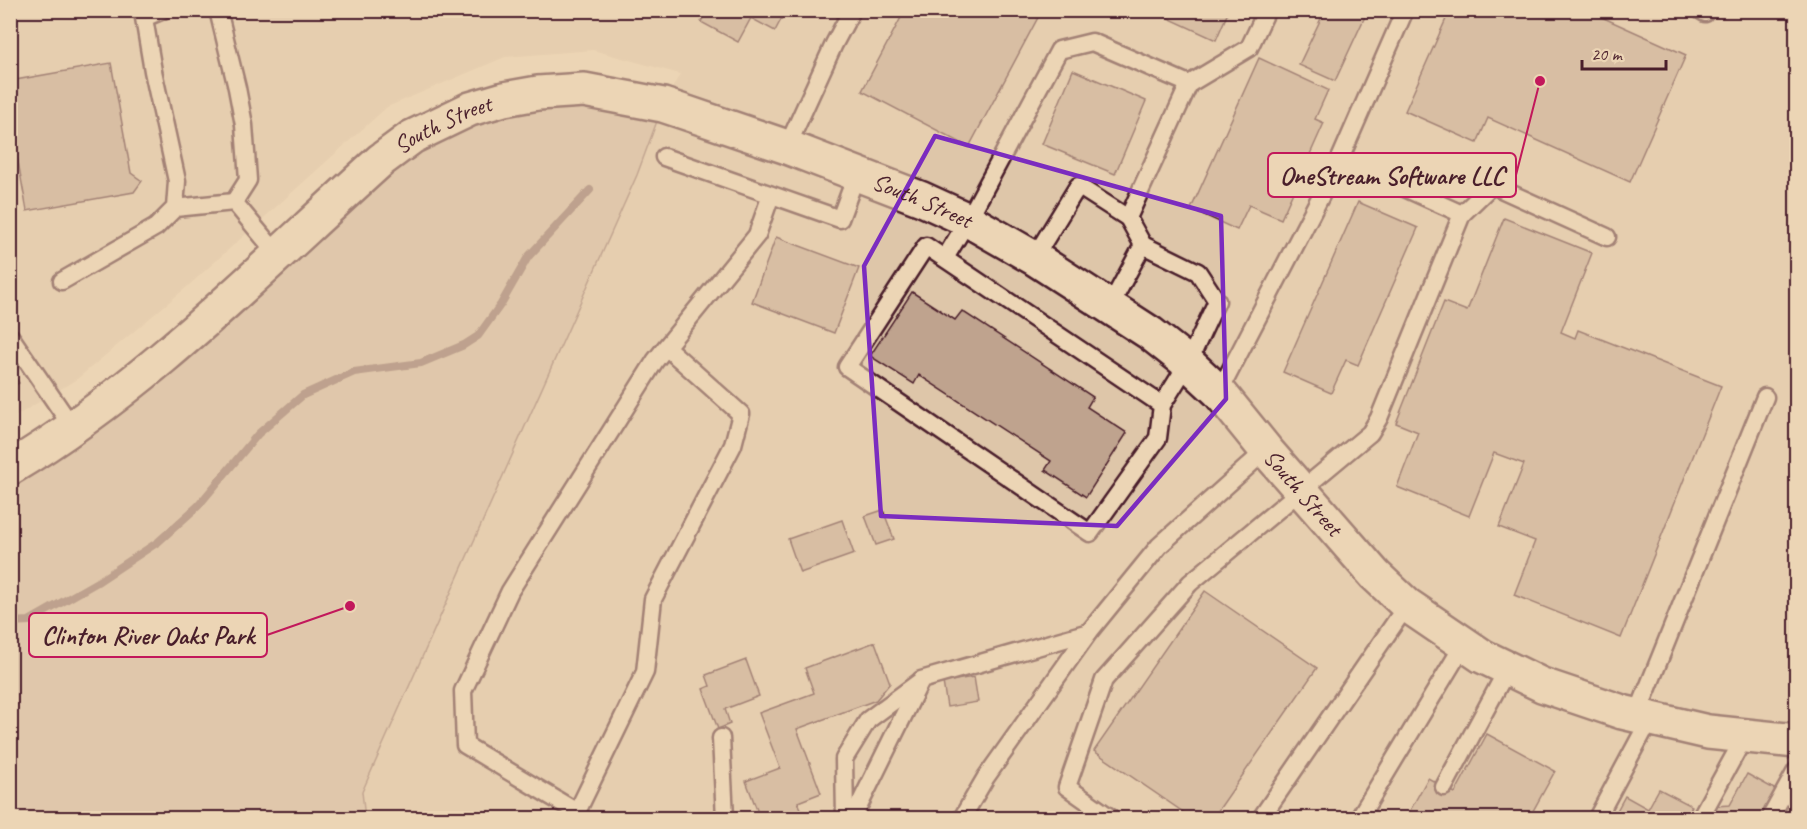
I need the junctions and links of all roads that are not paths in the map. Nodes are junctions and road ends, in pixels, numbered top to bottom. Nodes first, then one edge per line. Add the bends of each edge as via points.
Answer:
1 (163, 10) edge
2 (218, 10) edge
3 (852, 10) edge
4 (1267, 10) edge
5 (1405, 10) edge
6 (1189, 84) junction
7 (787, 147) junction
8 (664, 157) dead end
9 (1340, 159) junction
10 (857, 173) junction
11 (771, 195) junction
12 (234, 202) junction
13 (175, 208) junction
14 (1462, 214) junction
15 (1128, 218) junction
16 (968, 220) junction
17 (1608, 237) dead end
18 (1143, 245) junction
19 (278, 255) junction
20 (945, 258) junction
21 (1034, 258) junction
22 (62, 281) dead end
23 (1110, 306) junction
24 (10, 336) edge
25 (666, 347) junction
26 (1188, 363) junction
27 (1219, 392) junction
28 (1765, 397) dead end
29 (1162, 405) junction
30 (74, 428) junction
31 (1266, 450) junction
32 (10, 468) edge
33 (1302, 491) junction
34 (1407, 605) junction
35 (1089, 632) junction
36 (1464, 644) junction
37 (1508, 669) junction
38 (921, 680) junction
39 (1643, 717) junction
40 (1745, 736) junction
41 (721, 738) dead end
42 (1797, 741) edge
43 (1797, 771) edge
44 (1444, 787) dead end
45 (725, 819) edge
46 (844, 819) edge
47 (853, 819) edge
48 (962, 819) edge
49 (1111, 819) edge
50 (1262, 819) edge
51 (1359, 819) edge
52 (1597, 819) edge
53 (1700, 819) edge
54 (1770, 819) edge

1 - 13 lane via 144,18 177,181
2 - 12 lane via 244,125 248,180
3 - 7 lane
4 - 6 lane via 1249,48
5 - 9 lane
6 - 15 lane
6 - 16 lane via 1092,42 1059,51
7 - 10 street, South Street
7 - 19 street, South Street via 663,105 584,90 504,99 470,109 412,137 381,160
8 - 11 lane
9 - 14 lane
9 - 27 lane
10 - 11 lane via 840,219
10 - 16 street, South Street
11 - 25 lane via 757,235
12 - 13 lane
12 - 19 lane
13 - 22 lane via 156,226
14 - 17 lane via 1492,184
14 - 33 lane via 1370,434
15 - 18 lane
15 - 21 lane via 1078,186
16 - 20 lane
16 - 21 street, South Street
18 - 23 lane
18 - 26 lane via 1198,272 1217,301
19 - 30 street, South Street via 121,393
20 - 29 lane
20 - 29 lane via 926,246 847,367 1090,533 1158,438
21 - 23 street, South Street
23 - 26 street, South Street
24 - 30 lane
25 - 25 lane via 510,591 463,692 465,745 577,812 645,672 653,599 733,445 741,414
26 - 27 street, South Street
26 - 29 lane
27 - 31 street, South Street
28 - 39 lane
30 - 32 street, South Street
31 - 33 street, South Street
31 - 35 lane via 1159,546
33 - 34 street, South Street via 1375,575
33 - 49 lane via 1190,583 1104,680 1067,787
34 - 36 street, South Street
34 - 50 lane
35 - 38 lane
35 - 48 lane via 986,777
36 - 37 street, South Street
36 - 51 lane
37 - 39 street, South Street via 1542,685
37 - 44 lane
38 - 46 lane via 868,720 844,759
38 - 47 lane
39 - 40 street, South Street
39 - 52 lane
40 - 42 street, South Street
40 - 53 lane
41 - 45 lane
43 - 54 lane

